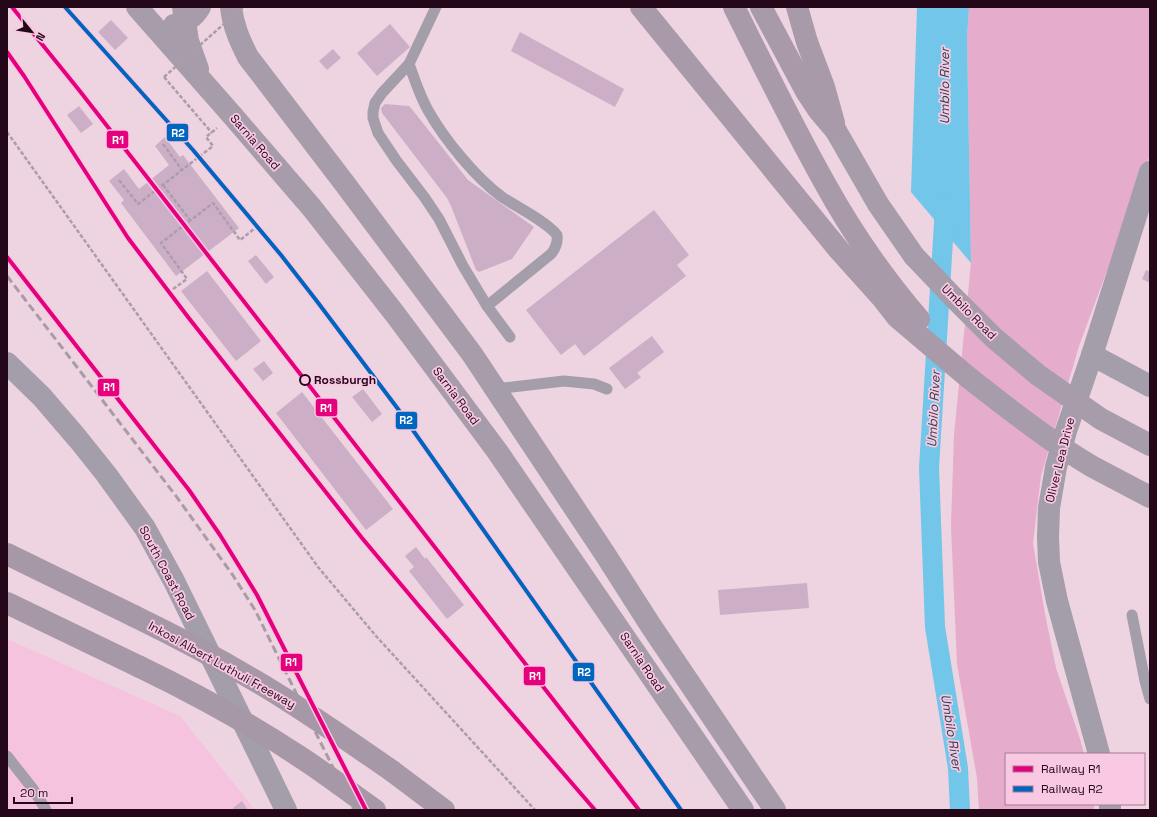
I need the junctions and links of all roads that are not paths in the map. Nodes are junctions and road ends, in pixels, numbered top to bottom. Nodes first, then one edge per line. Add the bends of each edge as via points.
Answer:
1 (136, 7) edge
2 (200, 7) edge
3 (230, 7) edge
4 (436, 7) edge
5 (641, 7) edge
6 (734, 7) edge
7 (761, 7) edge
8 (797, 7) edge
9 (184, 15) edge
10 (154, 26) junction
11 (409, 64) junction
12 (207, 86) junction
13 (836, 131) junction
14 (1150, 172) edge
15 (487, 306) junction
16 (900, 309) junction
17 (510, 337) dead end
18 (1092, 355) junction
19 (7, 363) edge
20 (969, 378) joint
21 (1150, 386) edge
22 (495, 389) junction
23 (608, 389) dead end
24 (1150, 445) edge
25 (1150, 497) edge
26 (7, 554) edge
27 (7, 603) edge
28 (1132, 615) dead end
29 (1150, 699) edge
30 (1099, 753) edge
31 (7, 756) edge
32 (46, 810) edge
33 (286, 810) edge
34 (375, 810) edge
35 (444, 810) edge
36 (743, 810) edge
37 (775, 810) edge

1 - 10 main road, Sarnia Road
2 - 9 main road via 195,14
3 - 22 main road via 239,39 248,57 472,354
4 - 11 lane
5 - 16 highway via 839,250 883,299
6 - 16 highway via 827,187
7 - 13 highway via 807,93
8 - 13 highway
9 - 10 main road via 171,25
9 - 12 main road via 190,48
10 - 12 main road, Sarnia Road
11 - 15 lane via 375,103 375,126 439,219
11 - 15 lane via 428,111 475,173 502,197 548,226 557,235 558,240 551,254
12 - 36 main road, Sarnia Road via 312,208 396,314 497,451
13 - 24 main road, Umbilo Road, bridge via 878,204 914,256 953,298 994,338 1038,375 1101,419
14 - 18 street, Oliver Lea Drive
15 - 17 lane
16 - 20 highway
18 - 21 street
18 - 30 street, Oliver Lea Drive via 1056,467 1049,508 1048,537 1049,562 1057,602
19 - 33 street, South Coast Road via 78,439 144,528 174,581
20 - 25 main road, bridge via 1058,445
22 - 23 lane via 564,381 594,384
22 - 37 main road
26 - 35 highway, Inkosi Albert Luthuli Freeway, bridge via 189,643 255,681 392,771
27 - 34 highway, bridge via 189,691 270,737
28 - 29 lane
31 - 32 lane

